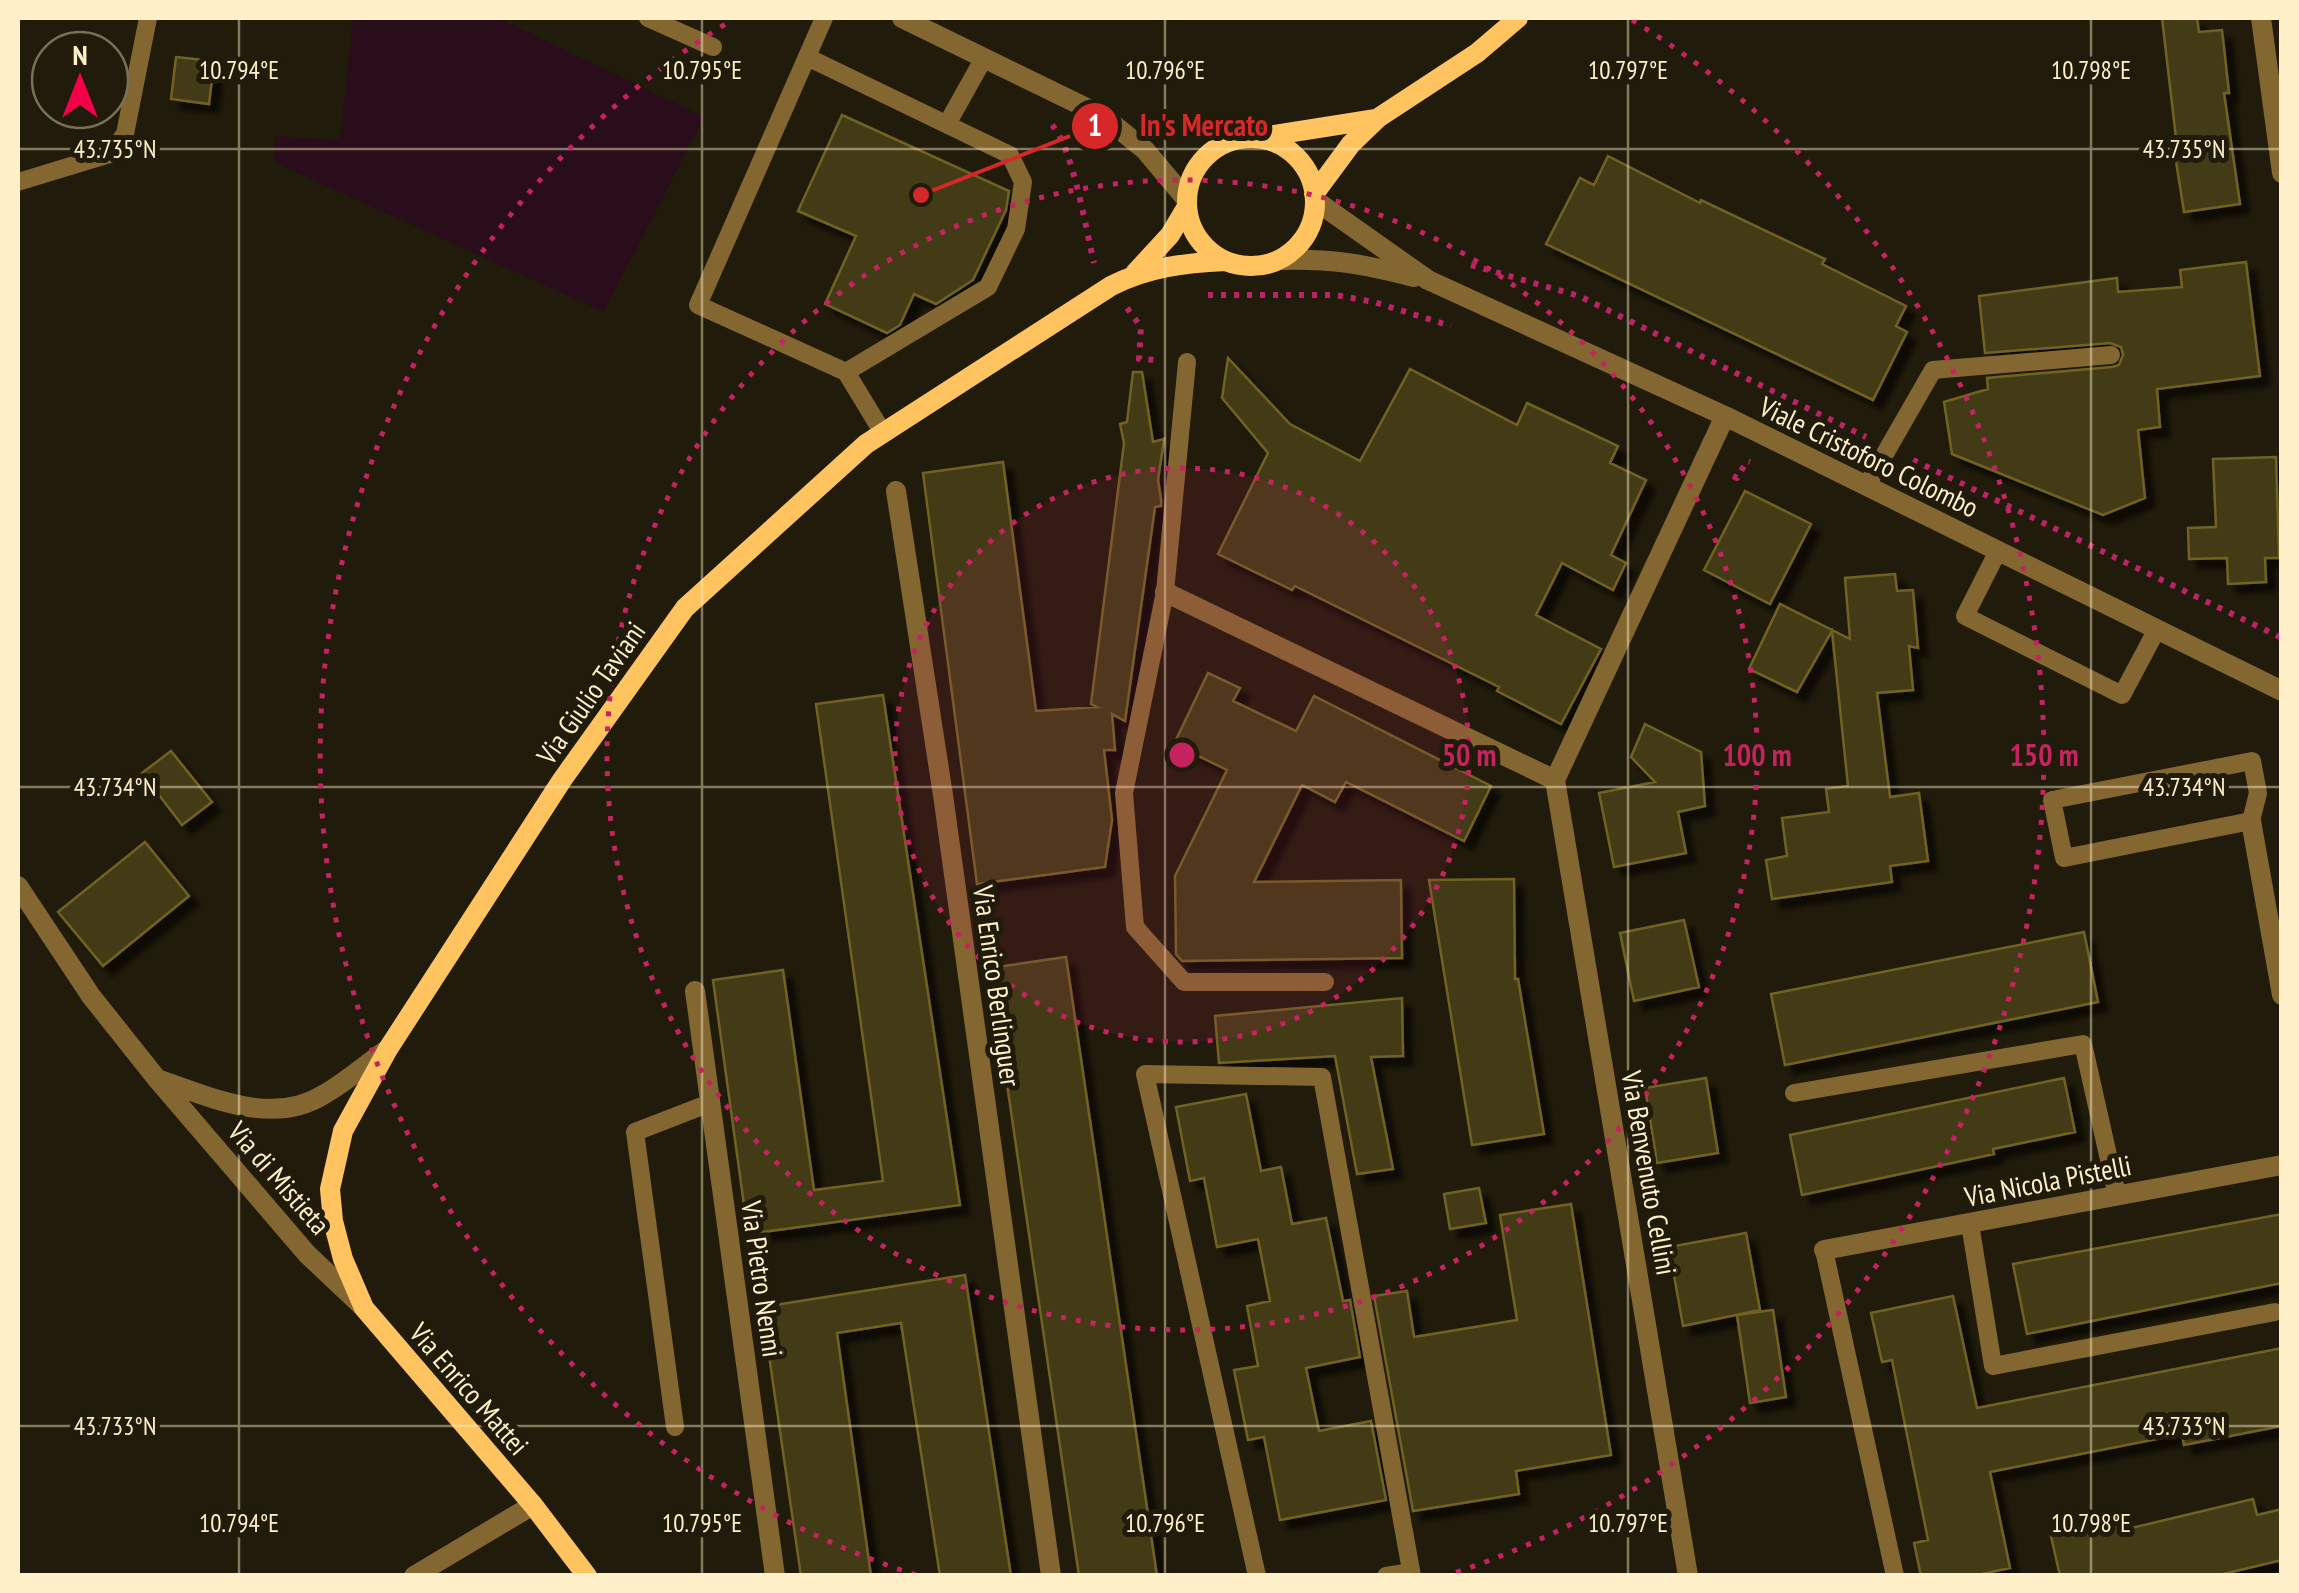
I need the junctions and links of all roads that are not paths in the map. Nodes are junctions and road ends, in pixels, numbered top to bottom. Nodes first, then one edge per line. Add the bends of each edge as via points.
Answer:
1 (148, 18) edge
2 (648, 18) edge
3 (824, 18) edge
4 (902, 18) edge
5 (1518, 18) edge
6 (2261, 18) edge
7 (712, 48) dead end
8 (808, 57) junction
9 (984, 58) junction
10 (1378, 118) junction
11 (947, 124) junction
12 (1256, 138) junction
13 (2282, 173) edge
14 (18, 182) edge
15 (1315, 197) junction
16 (1186, 204) junction
17 (1278, 260) junction
18 (1226, 261) junction
19 (1135, 274) junction
20 (1428, 280) junction
21 (2111, 355) dead end
22 (1187, 362) road end
23 (846, 372) junction
24 (1725, 416) junction
25 (884, 433) junction
26 (1867, 486) junction
27 (896, 490) dead end
28 (1998, 551) junction
29 (1166, 592) junction
30 (2157, 629) junction
31 (2282, 691) edge
32 (1555, 780) junction
33 (2251, 821) junction
34 (18, 886) edge
35 (1325, 982) dead end
36 (695, 990) dead end
37 (2282, 995) edge
38 (388, 1049) junction
39 (157, 1079) junction
40 (1794, 1093) dead end
41 (710, 1103) junction
42 (2282, 1165) edge
43 (2117, 1196) junction
44 (1970, 1224) junction
45 (1824, 1250) joint
46 (364, 1308) junction
47 (2275, 1312) dead end
48 (674, 1427) dead end
49 (534, 1505) junction
50 (1412, 1574) edge
51 (414, 1576) edge
52 (587, 1576) edge
53 (775, 1576) edge
54 (1051, 1576) edge
55 (1257, 1576) edge
56 (1386, 1576) edge
57 (1688, 1576) edge
58 (1895, 1576) edge

1 - 14 lane via 124,134 110,154
2 - 7 lane
3 - 8 lane
4 - 9 street
5 - 10 main road
6 - 13 street
8 - 11 lane
8 - 23 lane via 698,305
9 - 11 lane
9 - 16 street via 1103,116 1144,150
10 - 12 main road
10 - 15 main road via 1350,144
11 - 23 lane via 1010,155 1023,182 1016,230 988,287
12 - 15 main road, Viale Cristoforo Colombo via 1290,152
12 - 16 main road via 1232,140 1210,152 1194,171
15 - 17 main road via 1308,231
15 - 20 street, Viale Cristoforo Colombo
16 - 18 main road via 1202,245
16 - 19 main road, Via Giulio Taviani via 1170,235
17 - 18 main road, Viale Cristoforo Colombo via 1253,266
17 - 20 street, Viale Cristoforo Colombo via 1354,261
18 - 19 main road, Via Giulio Taviani
19 - 25 main road, Via Giulio Taviani
20 - 24 street, Viale Cristoforo Colombo
21 - 26 lane via 1933,370
22 - 29 lane
23 - 25 lane
24 - 26 street, Viale Cristoforo Colombo
24 - 32 street
25 - 38 main road, Via Giulio Taviani via 685,608 562,780
26 - 28 street, Viale Cristoforo Colombo
27 - 54 street, Via Enrico Berlinguer
28 - 30 street, Viale Cristoforo Colombo
28 - 30 lane via 1965,616 2122,695
29 - 32 street
29 - 35 lane via 1124,792 1135,927 1184,982
30 - 31 street, Viale Cristoforo Colombo
32 - 57 street, Via Benvenuto Cellini
33 - 33 lane via 2258,792 2252,761 2052,800 2064,858
33 - 37 street
34 - 39 street, Via di Mistieta via 91,996
36 - 41 street, Via Pietro Nenni
38 - 39 street, Via di Mistieta via 322,1096 282,1109 227,1102
38 - 46 main road, Via Giulio Taviani via 342,1131 330,1189 336,1238
39 - 46 street, Via di Mistieta via 308,1254
40 - 43 lane via 2082,1044
41 - 48 lane via 635,1132
41 - 53 street, Via Pietro Nenni
42 - 43 street, Via Nicola Pistelli
43 - 44 street, Via Nicola Pistelli
44 - 45 street, Via Nicola Pistelli
44 - 47 lane via 1993,1366
45 - 58 lane
46 - 49 main road, Via Enrico Mattei
49 - 51 street
49 - 52 main road, Via Enrico Mattei
50 - 55 lane via 1322,1077 1146,1074
50 - 56 lane

